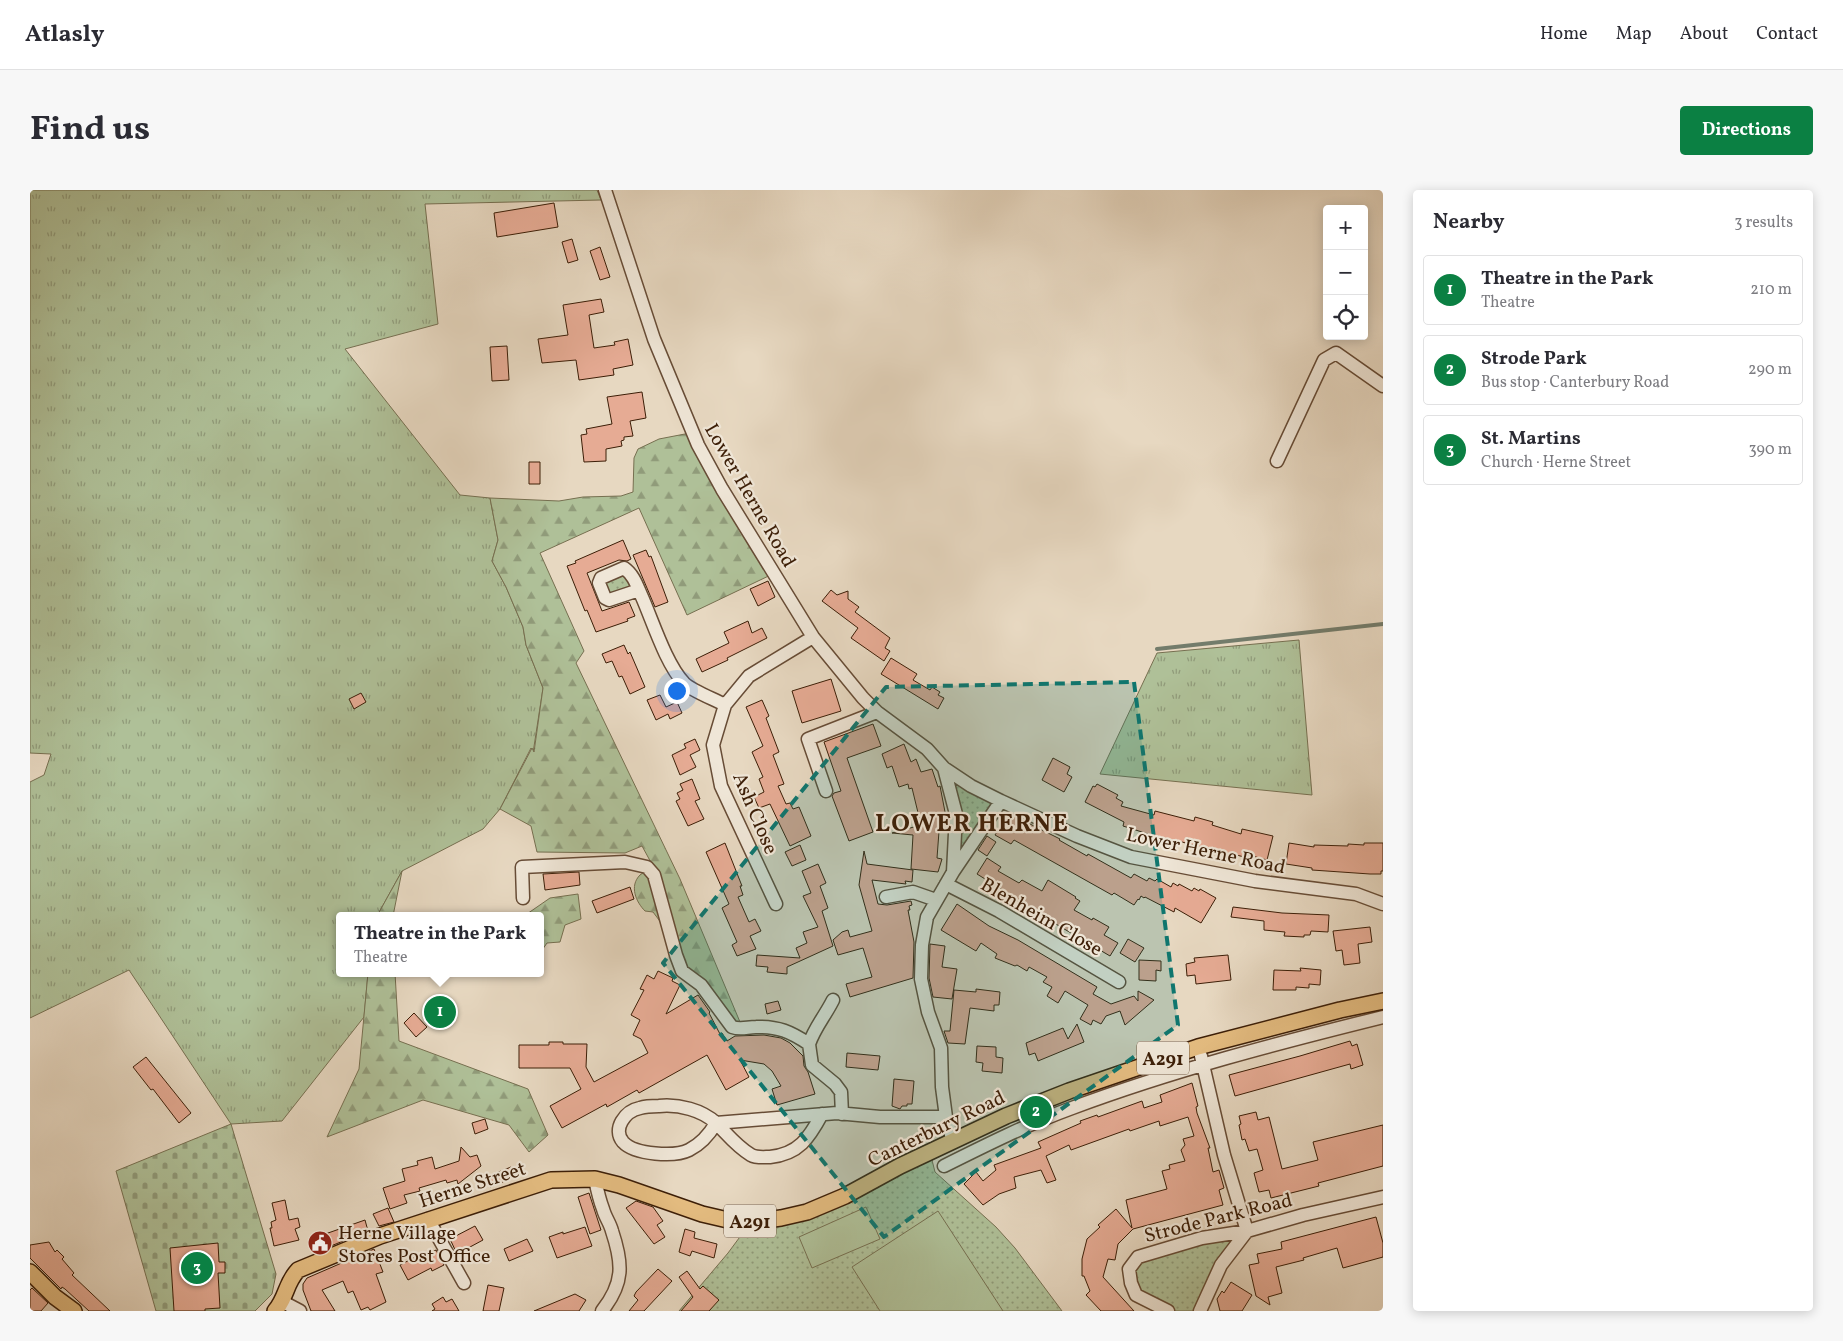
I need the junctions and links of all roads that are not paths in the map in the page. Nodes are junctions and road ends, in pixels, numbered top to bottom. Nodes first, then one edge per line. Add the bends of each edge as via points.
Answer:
1 (605, 190) edge
2 (1383, 386) edge
3 (1277, 461) dead end
4 (639, 590) dead end
5 (813, 637) junction
6 (725, 705) junction
7 (878, 712) junction
8 (944, 768) junction
9 (826, 791) dead end
10 (1001, 801) junction
11 (954, 872) junction
12 (946, 884) junction
13 (886, 897) dead end
14 (523, 898) dead end
15 (936, 900) junction
16 (776, 904) dead end
17 (1383, 904) edge
18 (1119, 982) dead end
19 (833, 1000) dead end
20 (1383, 1001) edge
21 (1383, 1017) edge
22 (809, 1044) junction
23 (1198, 1047) junction
24 (1203, 1064) junction
25 (822, 1114) junction
26 (842, 1114) junction
27 (946, 1116) junction
28 (716, 1123) junction
29 (953, 1142) junction
30 (944, 1166) dead end
31 (595, 1179) junction
32 (1383, 1197) edge
33 (428, 1219) junction
34 (1247, 1231) junction
35 (30, 1272) edge
36 (464, 1283) dead end
37 (279, 1306) edge
38 (74, 1311) edge
39 (300, 1311) edge
40 (602, 1311) edge
41 (1168, 1311) edge
42 (1200, 1311) edge

1 - 5 street, Lower Herne Road via 654,339 698,445
2 - 3 street via 1336,353 1324,360
4 - 6 street via 672,667 685,684
5 - 6 street, Ash Close via 749,676
5 - 7 street, Lower Herne Road
6 - 16 street, Ash Close via 713,745 721,786
7 - 8 street, Lower Herne Road via 927,749
7 - 9 street via 808,739
8 - 10 street, Lower Herne Road
8 - 11 street, Lower Herne Road via 956,814
10 - 11 street
10 - 17 street, Lower Herne Road via 1131,857 1255,881 1356,894
11 - 12 street
12 - 15 street
12 - 18 street, Blenheim Close via 999,911
13 - 15 street via 913,892
14 - 22 street via 522,867 625,862 647,867 654,875 682,971 701,985 732,1027 739,1030 769,1027 790,1031
15 - 27 street via 927,916 921,979 941,1048
19 - 22 street
20 - 23 main road, Canterbury Road / A291
21 - 24 street, Canterbury Road
22 - 26 street via 812,1065 841,1092
23 - 24 street
23 - 29 main road, Canterbury Road / A291 via 1069,1090
24 - 30 street, Canterbury Road via 1072,1108 1012,1132 967,1161
24 - 34 street via 1224,1155
25 - 26 street
25 - 28 street
25 - 28 street via 814,1129 796,1149 783,1156 753,1156
26 - 27 street
27 - 29 street
28 - 28 street via 692,1109 664,1105 638,1108 626,1115 619,1125 619,1134 624,1143 638,1151 661,1154 688,1151 710,1134
29 - 31 main road, Canterbury Road / A291 via 807,1212 757,1221 732,1221 702,1214
31 - 33 main road, Herne Street / A291 via 551,1180
31 - 40 street via 620,1263 619,1280
32 - 34 street, Strode Park Road
33 - 36 street
33 - 37 main road, Herne Street / A291 via 298,1270 290,1279
34 - 41 street, Strode Park Road via 1202,1238 1138,1257 1129,1269 1136,1295
34 - 42 street via 1221,1265
35 - 38 main road
37 - 39 street

